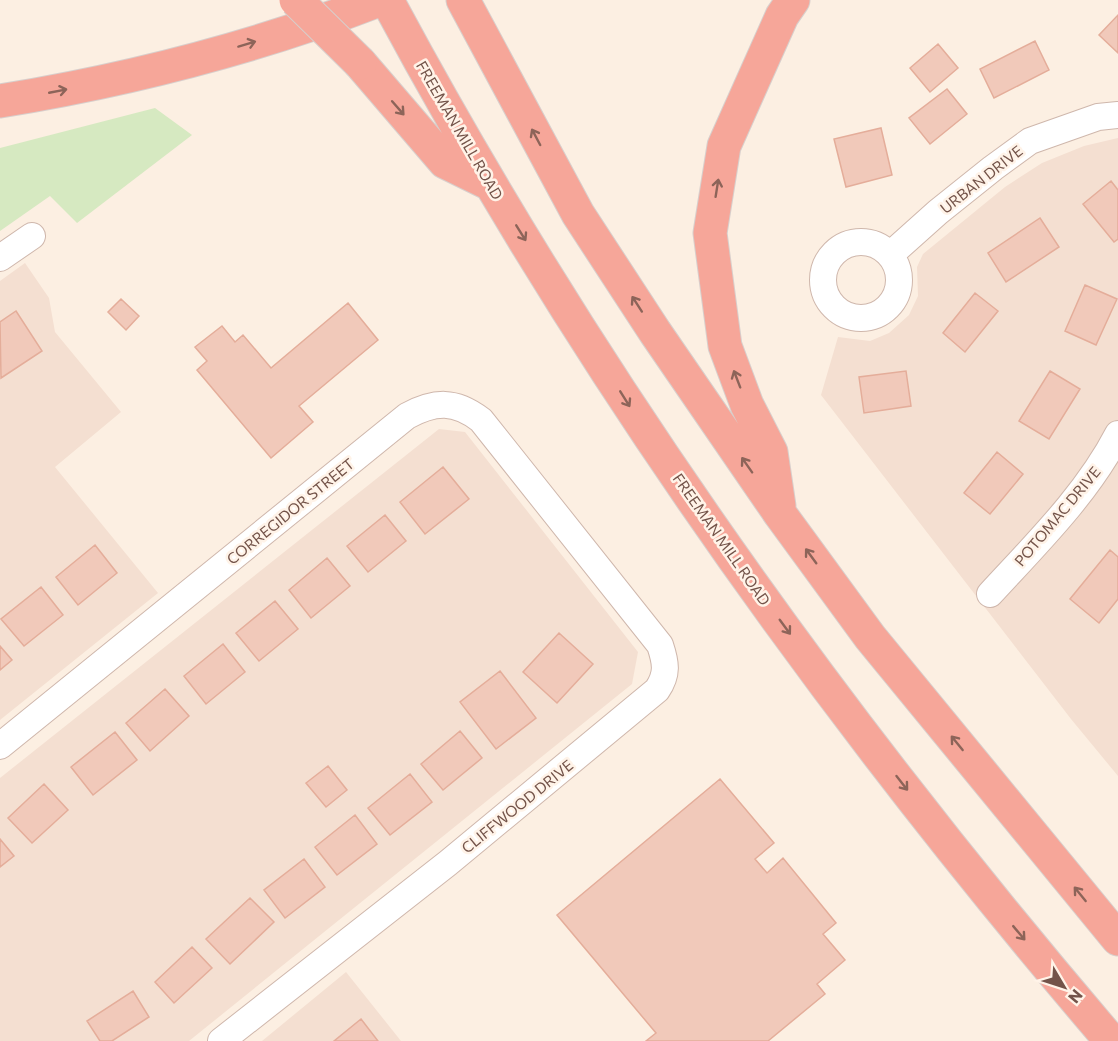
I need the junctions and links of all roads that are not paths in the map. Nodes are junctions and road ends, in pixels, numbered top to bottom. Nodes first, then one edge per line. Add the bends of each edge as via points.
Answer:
1 (296, 0) edge
2 (379, 0) edge
3 (387, 0) edge
4 (463, 0) edge
5 (793, 0) edge
6 (0, 100) edge
7 (1118, 116) edge
8 (490, 184) junction
9 (32, 236) dead end
10 (890, 255) dead end
11 (0, 258) edge
12 (1118, 434) edge
13 (780, 513) junction
14 (570, 530) joint
15 (990, 594) dead end
16 (0, 746) edge
17 (1118, 939) edge
18 (221, 1041) edge
19 (1111, 1041) edge

1 -> 8 highway, bridge via 360,63 445,162
6 -> 2 highway via 122,78 212,54
3 - 8 highway, FREEMAN MILL ROAD
13 -> 4 highway via 578,214
13 -> 5 highway via 771,452 747,405 725,346 710,233 724,146 782,16
7 - 10 street, URBAN DRIVE via 1098,117 1030,141 938,212
8 -> 19 highway, FREEMAN MILL ROAD via 636,416 736,560 863,734 1016,930
9 - 11 street
12 - 15 street, POTOMAC DRIVE via 1106,458 1056,522
17 -> 13 highway via 870,637
14 - 16 street, CORREGIDOR STREET via 481,420 459,407 423,408 407,416
14 - 18 street, CLIFFWOOD DRIVE via 660,645 666,669 664,680 657,690 448,862

